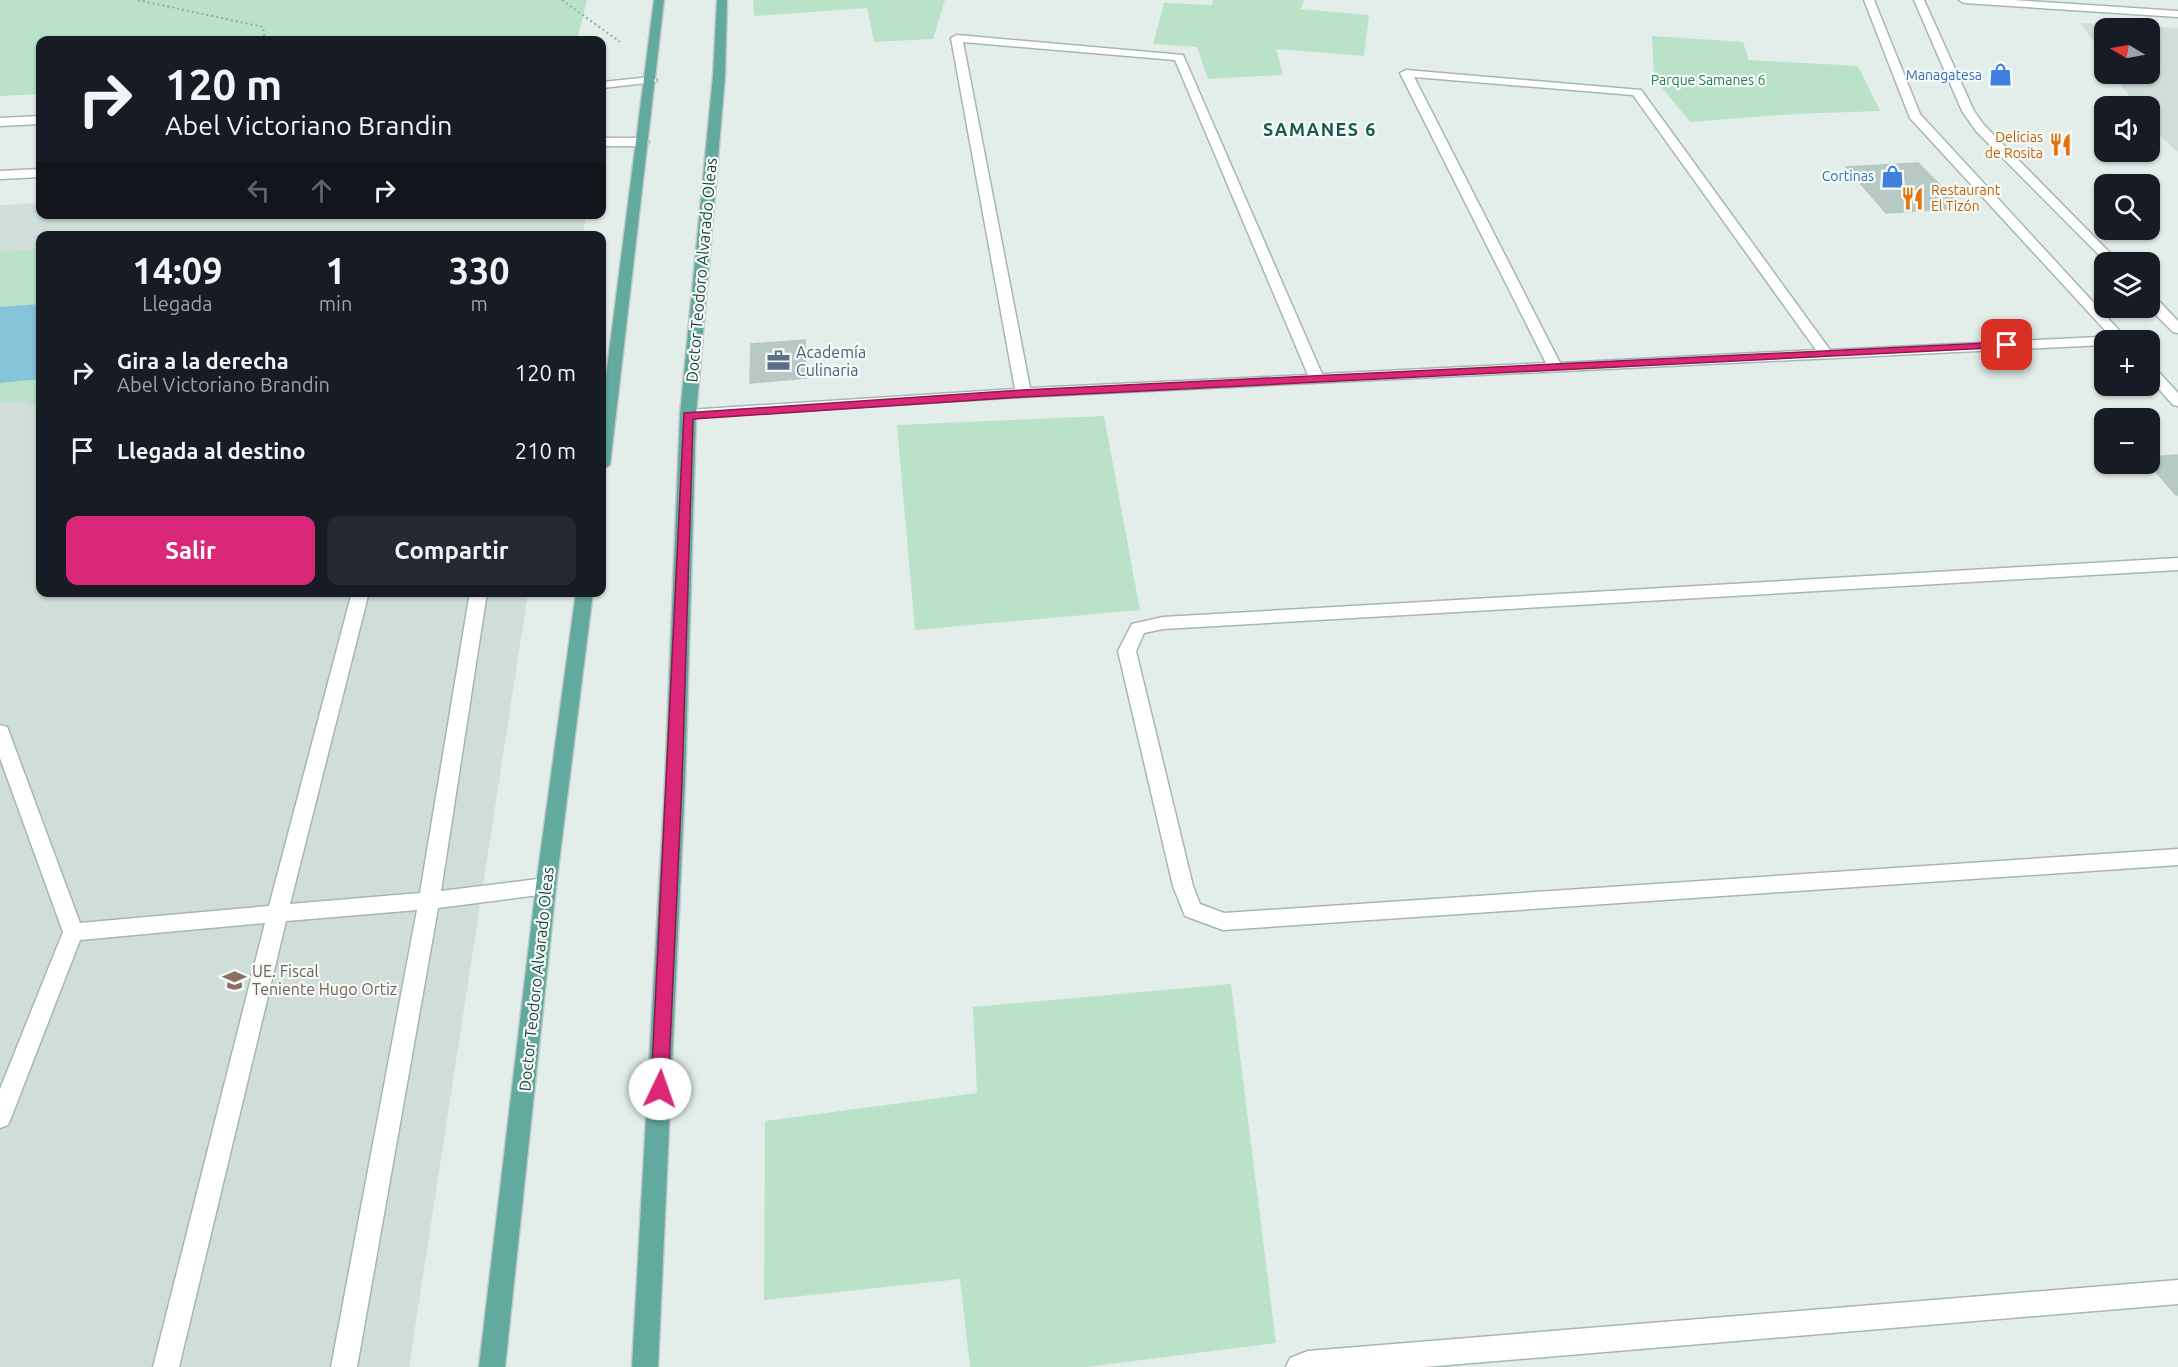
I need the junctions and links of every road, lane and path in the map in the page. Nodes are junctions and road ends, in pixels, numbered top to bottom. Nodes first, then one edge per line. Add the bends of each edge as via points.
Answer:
1 (138, 0) edge
2 (562, 0) edge
3 (659, 0) edge
4 (722, 0) edge
5 (1869, 0) edge
6 (1919, 0) edge
7 (1964, 0) edge
8 (2178, 14) edge
9 (264, 36) edge
10 (653, 64) junction
11 (651, 80) junction
12 (606, 85) edge
13 (36, 120) edge
14 (0, 122) edge
15 (606, 142) edge
16 (643, 142) junction
17 (36, 173) edge
18 (0, 175) edge
19 (2103, 252) edge
20 (2160, 310) edge
21 (2178, 328) edge
22 (2112, 330) edge
23 (2094, 341) edge
24 (1826, 354) junction
25 (1555, 367) junction
26 (1317, 379) junction
27 (2160, 382) edge
28 (1023, 393) junction
29 (2178, 402) edge
30 (688, 416) junction
31 (606, 433) edge
32 (2178, 564) edge
33 (360, 597) edge
34 (478, 597) edge
35 (584, 597) edge
36 (0, 732) edge
37 (2178, 856) edge
38 (546, 886) junction
39 (429, 900) junction
40 (277, 915) junction
41 (73, 932) junction
42 (0, 1118) edge
43 (2178, 1292) edge
44 (166, 1367) edge
45 (344, 1367) edge
46 (492, 1367) edge
47 (645, 1367) edge
48 (1299, 1367) edge

1 - 9 path via 263,27
2 - 10 path
3 - 10 main road
4 - 30 main road, Doctor Teodoro Alvarado Oleas via 719,76
5 - 22 street via 1914,114
6 - 19 street via 1968,111 1980,128
7 - 8 street
10 - 11 main road
11 - 12 street
11 - 16 main road
13 - 14 street
15 - 16 street
16 - 31 main road
17 - 18 street
20 - 21 street
23 - 24 street
24 - 25 street
24 - 25 street via 1636,92 1406,73
25 - 26 street
26 - 28 street
26 - 28 street via 1179,57 957,38
27 - 29 street
28 - 30 street
30 - 47 main road, Doctor Teodoro Alvarado Oleas via 674,793
32 - 37 street via 1164,623 1138,628 1128,651 1183,886 1192,910 1223,922
33 - 40 street
34 - 39 street
35 - 38 main road, Doctor Teodoro Alvarado Oleas
36 - 41 street
38 - 39 street
38 - 46 main road, Doctor Teodoro Alvarado Oleas
39 - 40 street
39 - 45 street
40 - 41 street
40 - 44 street
41 - 42 street
43 - 48 street

